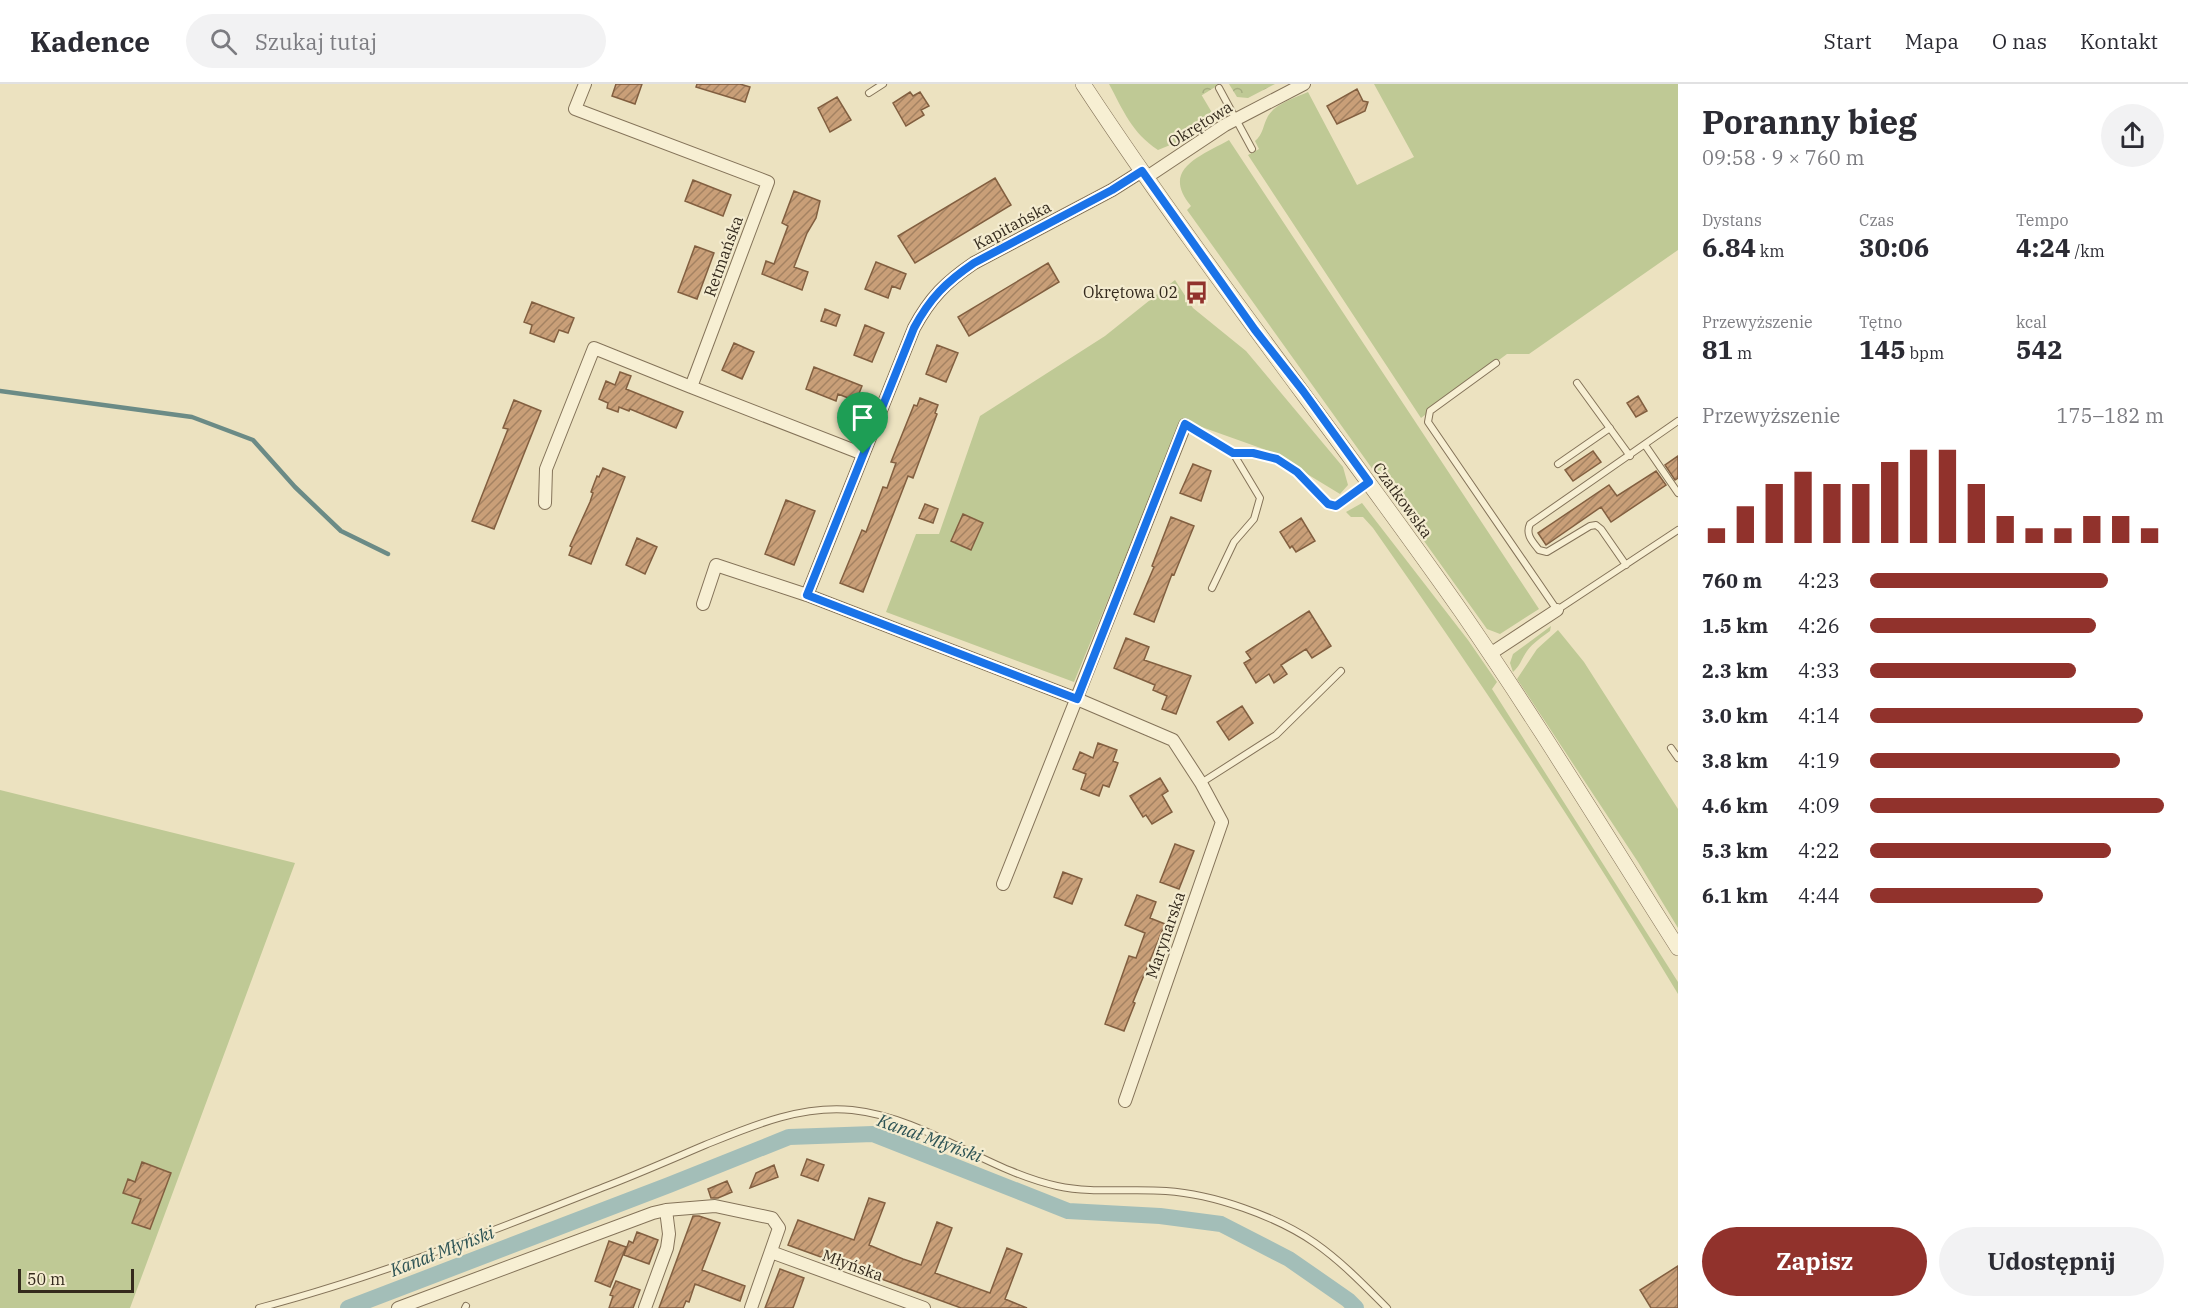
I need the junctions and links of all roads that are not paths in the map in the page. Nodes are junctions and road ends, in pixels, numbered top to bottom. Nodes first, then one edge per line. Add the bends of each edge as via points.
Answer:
1 (585, 84) edge
2 (883, 84) edge
3 (1083, 84) edge
4 (1304, 84) edge
5 (1219, 88) dead end
6 (869, 93) dead end
7 (1236, 119) junction
8 (1252, 149) dead end
9 (1144, 174) junction
10 (1496, 363) dead end
11 (1577, 383) dead end
12 (692, 387) junction
13 (1678, 421) edge
14 (1185, 424) joint
15 (1610, 428) junction
16 (1645, 445) junction
17 (1233, 453) junction
18 (863, 454) junction
19 (1630, 456) junction
20 (1558, 464) dead end
21 (1369, 482) junction
22 (1678, 493) edge
23 (545, 502) dead end
24 (1678, 531) edge
25 (1626, 565) junction
26 (1212, 588) dead end
27 (807, 595) junction
28 (703, 604) dead end
29 (1557, 610) junction
30 (1491, 654) junction
31 (1341, 671) dead end
32 (1077, 699) junction
33 (1671, 748) dead end
34 (1678, 758) edge
35 (1201, 783) junction
36 (1003, 884) dead end
37 (1678, 948) edge
38 (1125, 1101) dead end
39 (666, 1210) junction
40 (771, 1252) junction
41 (259, 1308) edge
42 (398, 1308) edge
43 (645, 1308) edge
44 (752, 1308) edge
45 (924, 1308) edge
46 (1387, 1308) edge

1 - 12 street, Retmańska via 575,109 768,182
2 - 6 lane
3 - 9 street, Czatkowska
4 - 7 street, Okrętowa
5 - 7 lane
7 - 8 lane
7 - 9 street, Okrętowa
9 - 18 street, Kapitańska via 974,263 939,290 914,328
9 - 21 street, Czatkowska
10 - 29 lane via 1430,411 1428,422
11 - 15 lane
12 - 18 street
12 - 23 street via 594,348 546,469
13 - 16 lane
14 - 17 lane
14 - 32 street
15 - 19 lane
15 - 20 lane
16 - 19 lane
16 - 22 lane
17 - 21 lane via 1277,459 1297,472 1328,504 1336,506
17 - 26 lane via 1260,498 1254,519 1234,542
18 - 27 street, Kapitańska
19 - 25 lane via 1530,524 1528,530 1539,550 1547,552 1596,525
21 - 30 street, Czatkowska
24 - 25 lane
25 - 29 lane
27 - 28 street via 716,565
27 - 32 street
29 - 30 street
30 - 37 street, Czatkowska
31 - 35 lane via 1276,735
32 - 35 street, Marynarska via 1173,740
32 - 36 street
33 - 34 lane
35 - 38 street, Marynarska via 1222,822
39 - 40 street via 715,1206 772,1218 779,1227
39 - 42 street
39 - 43 street via 667,1248
40 - 44 street
40 - 45 street, Młyńska
41 - 46 lane via 318,1293 419,1258 761,1124 800,1113 852,1110 901,1121 1002,1168 1057,1186 1169,1191 1255,1213 1313,1241

